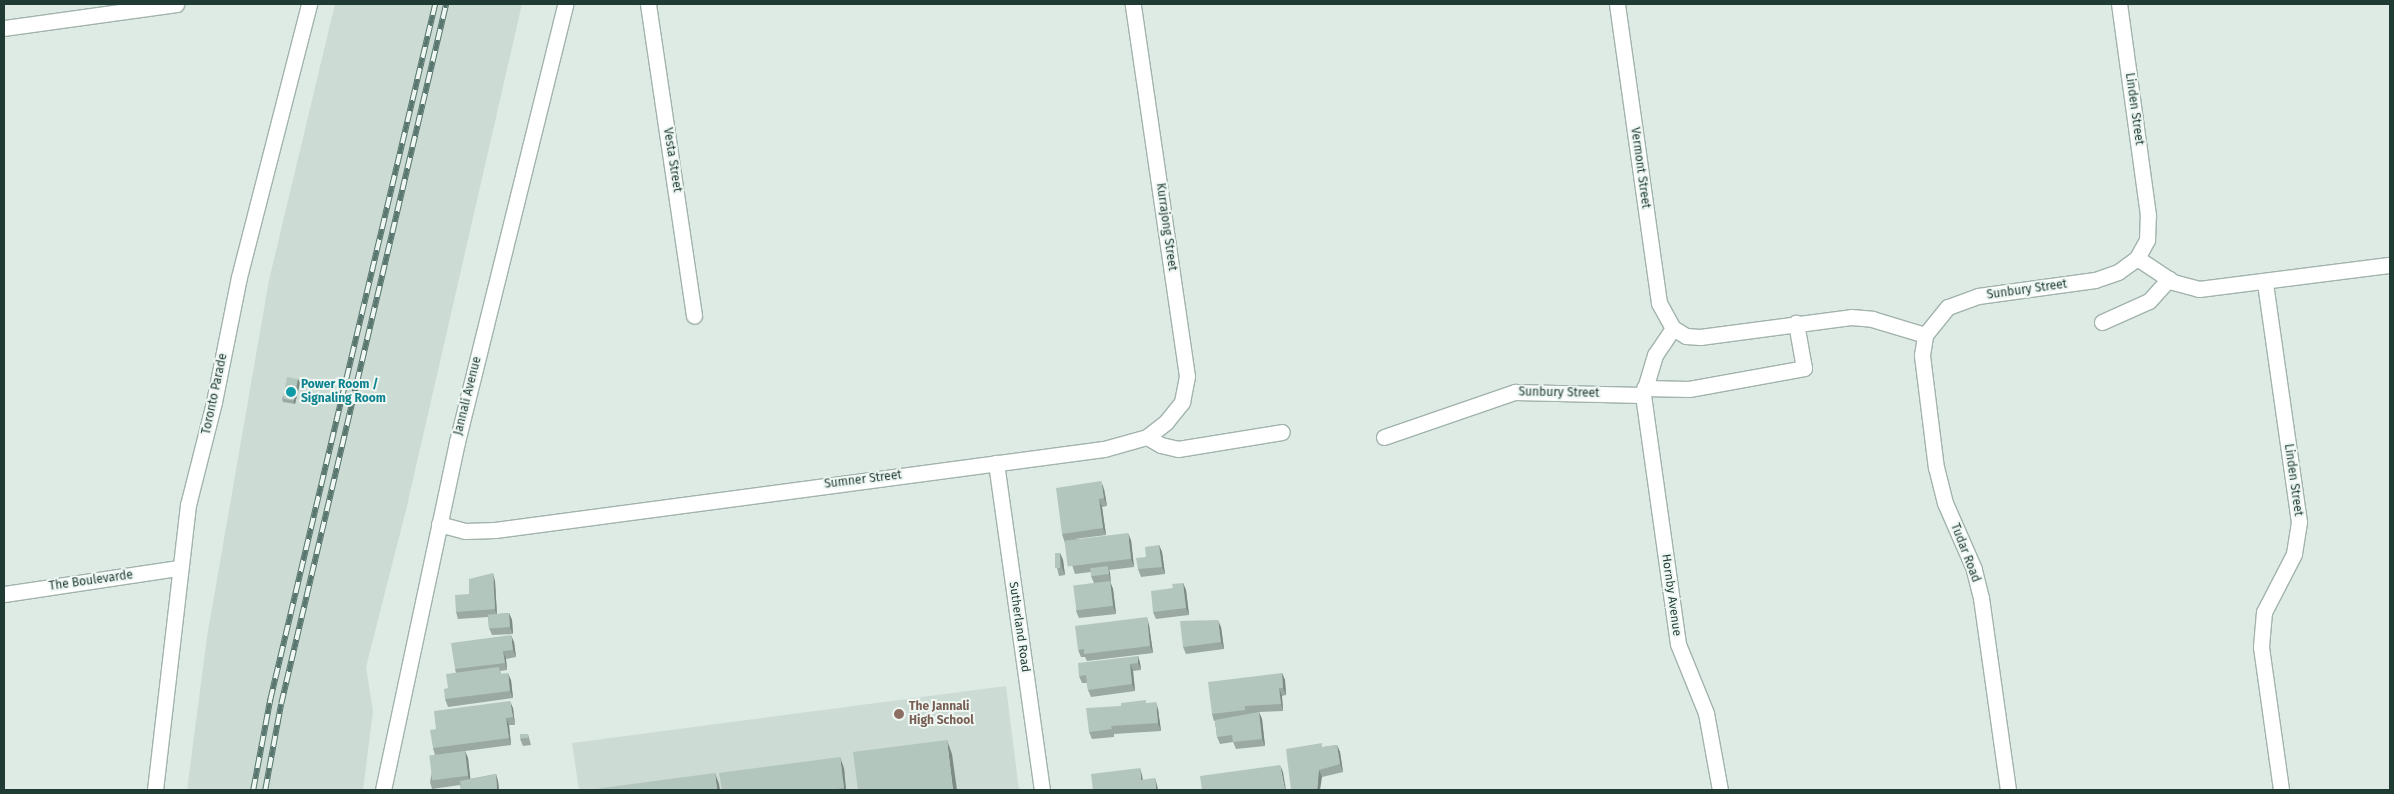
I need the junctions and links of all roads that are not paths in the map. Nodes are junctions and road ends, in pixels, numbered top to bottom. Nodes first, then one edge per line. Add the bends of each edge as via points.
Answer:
1 (168, 4) edge
2 (309, 4) edge
3 (565, 4) edge
4 (648, 4) edge
5 (1133, 4) edge
6 (1617, 4) edge
7 (2119, 4) edge
8 (4, 28) edge
9 (2148, 215) joint
10 (2136, 258) junction
11 (2390, 265) edge
12 (2169, 280) junction
13 (2265, 283) junction
14 (694, 316) dead end
15 (2102, 322) dead end
16 (1796, 323) junction
17 (1672, 328) junction
18 (1925, 335) junction
19 (1644, 391) junction
20 (1282, 432) dead end
21 (1147, 437) junction
22 (1384, 437) dead end
23 (996, 464) junction
24 (439, 524) junction
25 (178, 568) junction
26 (4, 594) edge
27 (155, 790) edge
28 (383, 790) edge
29 (1042, 790) edge
30 (1720, 790) edge
31 (2008, 790) edge
32 (2281, 790) edge

1 - 8 street
2 - 25 street, Toronto Parade via 239,277 214,402 188,505
3 - 24 street, Jannali Avenue
4 - 14 street, Vesta Street
5 - 21 street, Kurrajong Street via 1187,376 1182,402 1166,422
6 - 17 street, Vermont Street via 1659,303
7 - 9 street, Linden Street
9 - 10 street, Sunbury Street via 2147,240
10 - 12 street
10 - 18 street, Sunbury Street via 2118,272 2095,280 1978,296 1948,307
11 - 13 street
12 - 13 street via 2199,289
12 - 15 street via 2149,301
13 - 32 street, Linden Street via 2298,522 2294,554 2264,612 2261,646
16 - 17 street via 1700,337 1686,336
16 - 18 street via 1865,318
16 - 19 street, Sunbury Street via 1804,368 1689,389
17 - 19 street via 1655,355
18 - 31 street, Tudar Road via 1923,377 1936,468 1945,503 1974,569 1981,598
19 - 22 street, Sunbury Street via 1515,392
19 - 30 street, Hornby Avenue via 1678,644 1706,714
20 - 21 street via 1178,449
21 - 23 street, Sumner Street via 1118,446
23 - 24 street, Sumner Street via 494,530 464,530
23 - 29 street, Sutherland Road
24 - 28 street, Jannali Avenue
25 - 26 street, The Boulevarde
25 - 27 street, Toronto Parade

